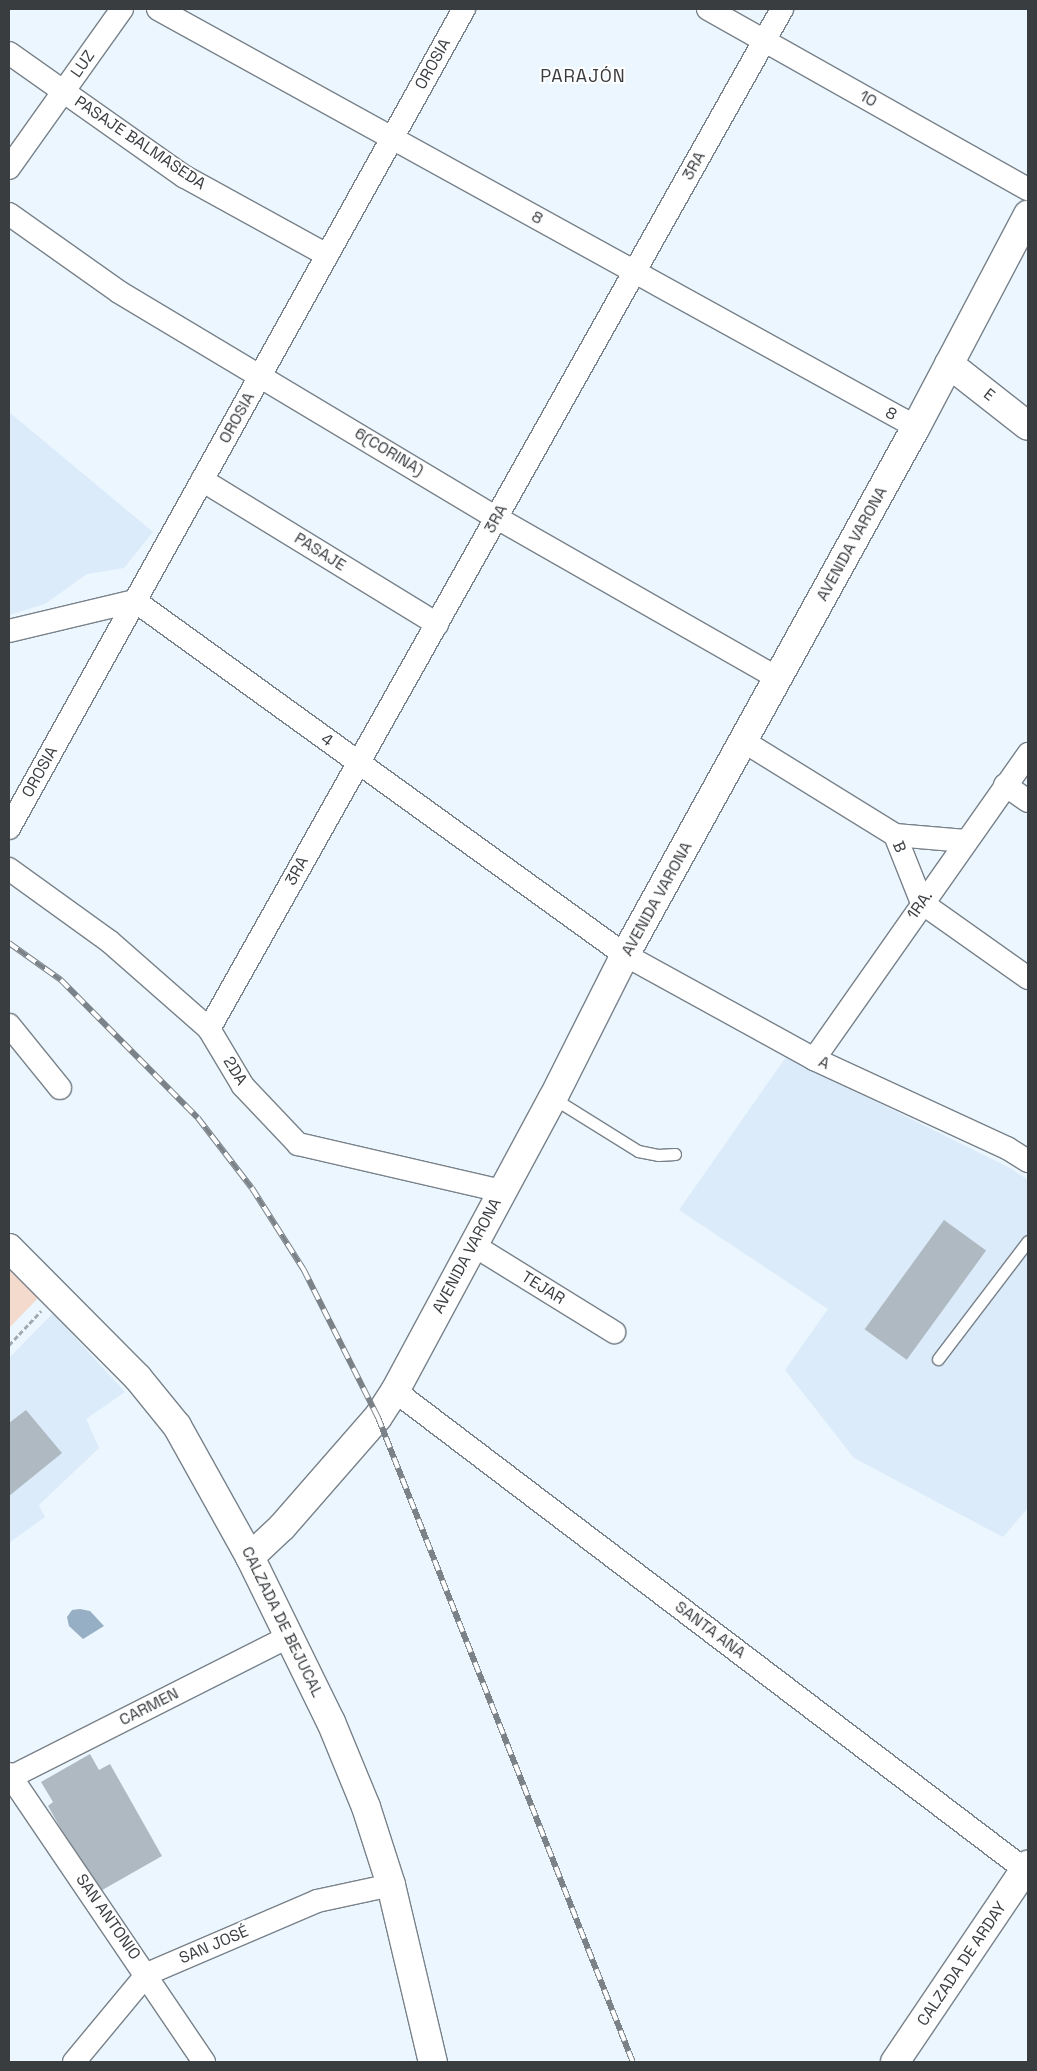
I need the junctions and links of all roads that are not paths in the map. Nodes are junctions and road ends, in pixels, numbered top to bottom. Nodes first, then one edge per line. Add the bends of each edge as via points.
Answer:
1 (122, 9) edge
2 (158, 9) edge
3 (464, 9) edge
4 (708, 9) edge
5 (782, 9) edge
6 (764, 41) junction
7 (9, 53) edge
8 (63, 91) junction
9 (392, 138) junction
10 (9, 168) edge
11 (1028, 189) edge
12 (9, 214) edge
13 (1028, 214) edge
14 (328, 255) junction
15 (634, 272) junction
16 (949, 364) junction
17 (261, 374) junction
18 (1028, 426) edge
19 (916, 427) junction
20 (202, 480) junction
21 (497, 518) junction
22 (135, 601) junction
23 (437, 624) junction
24 (9, 631) edge
25 (778, 678) junction
26 (743, 741) junction
27 (1028, 754) edge
28 (358, 762) junction
29 (1006, 785) junction
30 (1028, 801) edge
31 (9, 828) edge
32 (895, 835) junction
33 (966, 841) junction
34 (9, 869) edge
35 (922, 903) junction
36 (625, 955) junction
37 (1028, 978) edge
38 (9, 1024) edge
39 (210, 1029) junction
40 (814, 1058) junction
41 (60, 1088) dead end
42 (553, 1098) junction
43 (675, 1154) dead end
44 (1028, 1161) edge
45 (502, 1191) junction
46 (1028, 1241) edge
47 (473, 1245) junction
48 (9, 1248) edge
49 (614, 1332) dead end
50 (938, 1358) dead end
51 (395, 1391) junction
52 (250, 1557) junction
53 (290, 1636) junction
54 (9, 1776) edge
55 (1027, 1869) edge
56 (391, 1885) junction
57 (147, 1974) junction
58 (74, 2062) edge
59 (204, 2062) edge
60 (433, 2062) edge
61 (895, 2062) edge

1 - 8 street, LUZ
2 - 9 street, 8
3 - 9 street, OROSIA
4 - 6 street, 10
5 - 6 street, 3RA
6 - 11 street, 10
6 - 15 street, 3RA
7 - 8 street, PASAJE BALMASEDA
8 - 10 street, LUZ
8 - 14 street, PASAJE BALMASEDA via 185,177
9 - 14 street, OROSIA
9 - 15 street, 8
12 - 17 street, 6(CORINA) via 119,292
13 - 16 street, AVENIDA VARONA
14 - 17 street, OROSIA
15 - 19 street, 8
15 - 21 street, 3RA
16 - 18 street, E
16 - 19 street, AVENIDA VARONA
17 - 20 street, OROSIA
17 - 21 street, 6(CORINA)
19 - 25 street, AVENIDA VARONA
20 - 22 street, OROSIA
20 - 23 street, PASAJE
21 - 23 street, 3RA
21 - 25 street, 6(CORINA)
22 - 24 street
22 - 28 street, 4
22 - 31 street, OROSIA
23 - 28 street, 3RA
25 - 26 street, AVENIDA VARONA
26 - 32 street, B
26 - 36 street, AVENIDA VARONA
27 - 29 street, 1RA.
28 - 36 street, 4
28 - 39 street, 3RA
29 - 30 street
29 - 33 street, 1RA.
32 - 33 street
32 - 35 street, B
33 - 35 street, 1RA.
34 - 39 street, 2DA via 109,942
35 - 37 street
35 - 40 street, 1RA.
36 - 40 street, A
36 - 42 street, AVENIDA VARONA
38 - 41 street
39 - 45 street, 2DA via 243,1086 298,1144
40 - 44 street, A via 1007,1148
42 - 43 lane via 638,1151
42 - 45 street, AVENIDA VARONA
45 - 47 street, AVENIDA VARONA
46 - 50 lane
47 - 49 street, TEJAR
47 - 51 street, AVENIDA VARONA
48 - 52 street, CALZADA DE BEJUCAL via 138,1378 177,1426
51 - 52 street, AVENIDA VARONA via 378,1417 282,1527
51 - 55 street, SANTA ANA
52 - 53 street, CALZADA DE BEJUCAL
53 - 54 street, CARMEN
53 - 56 street, CALZADA DE BEJUCAL via 366,1807
54 - 57 street, SAN ANTONIO
55 - 61 street, CALZADA DE ARDAY
56 - 57 street, SAN JOSÉ via 317,1901
56 - 60 street, CALZADA DE BEJUCAL
57 - 58 street, SAN JOSÉ
57 - 59 street, SAN ANTONIO

